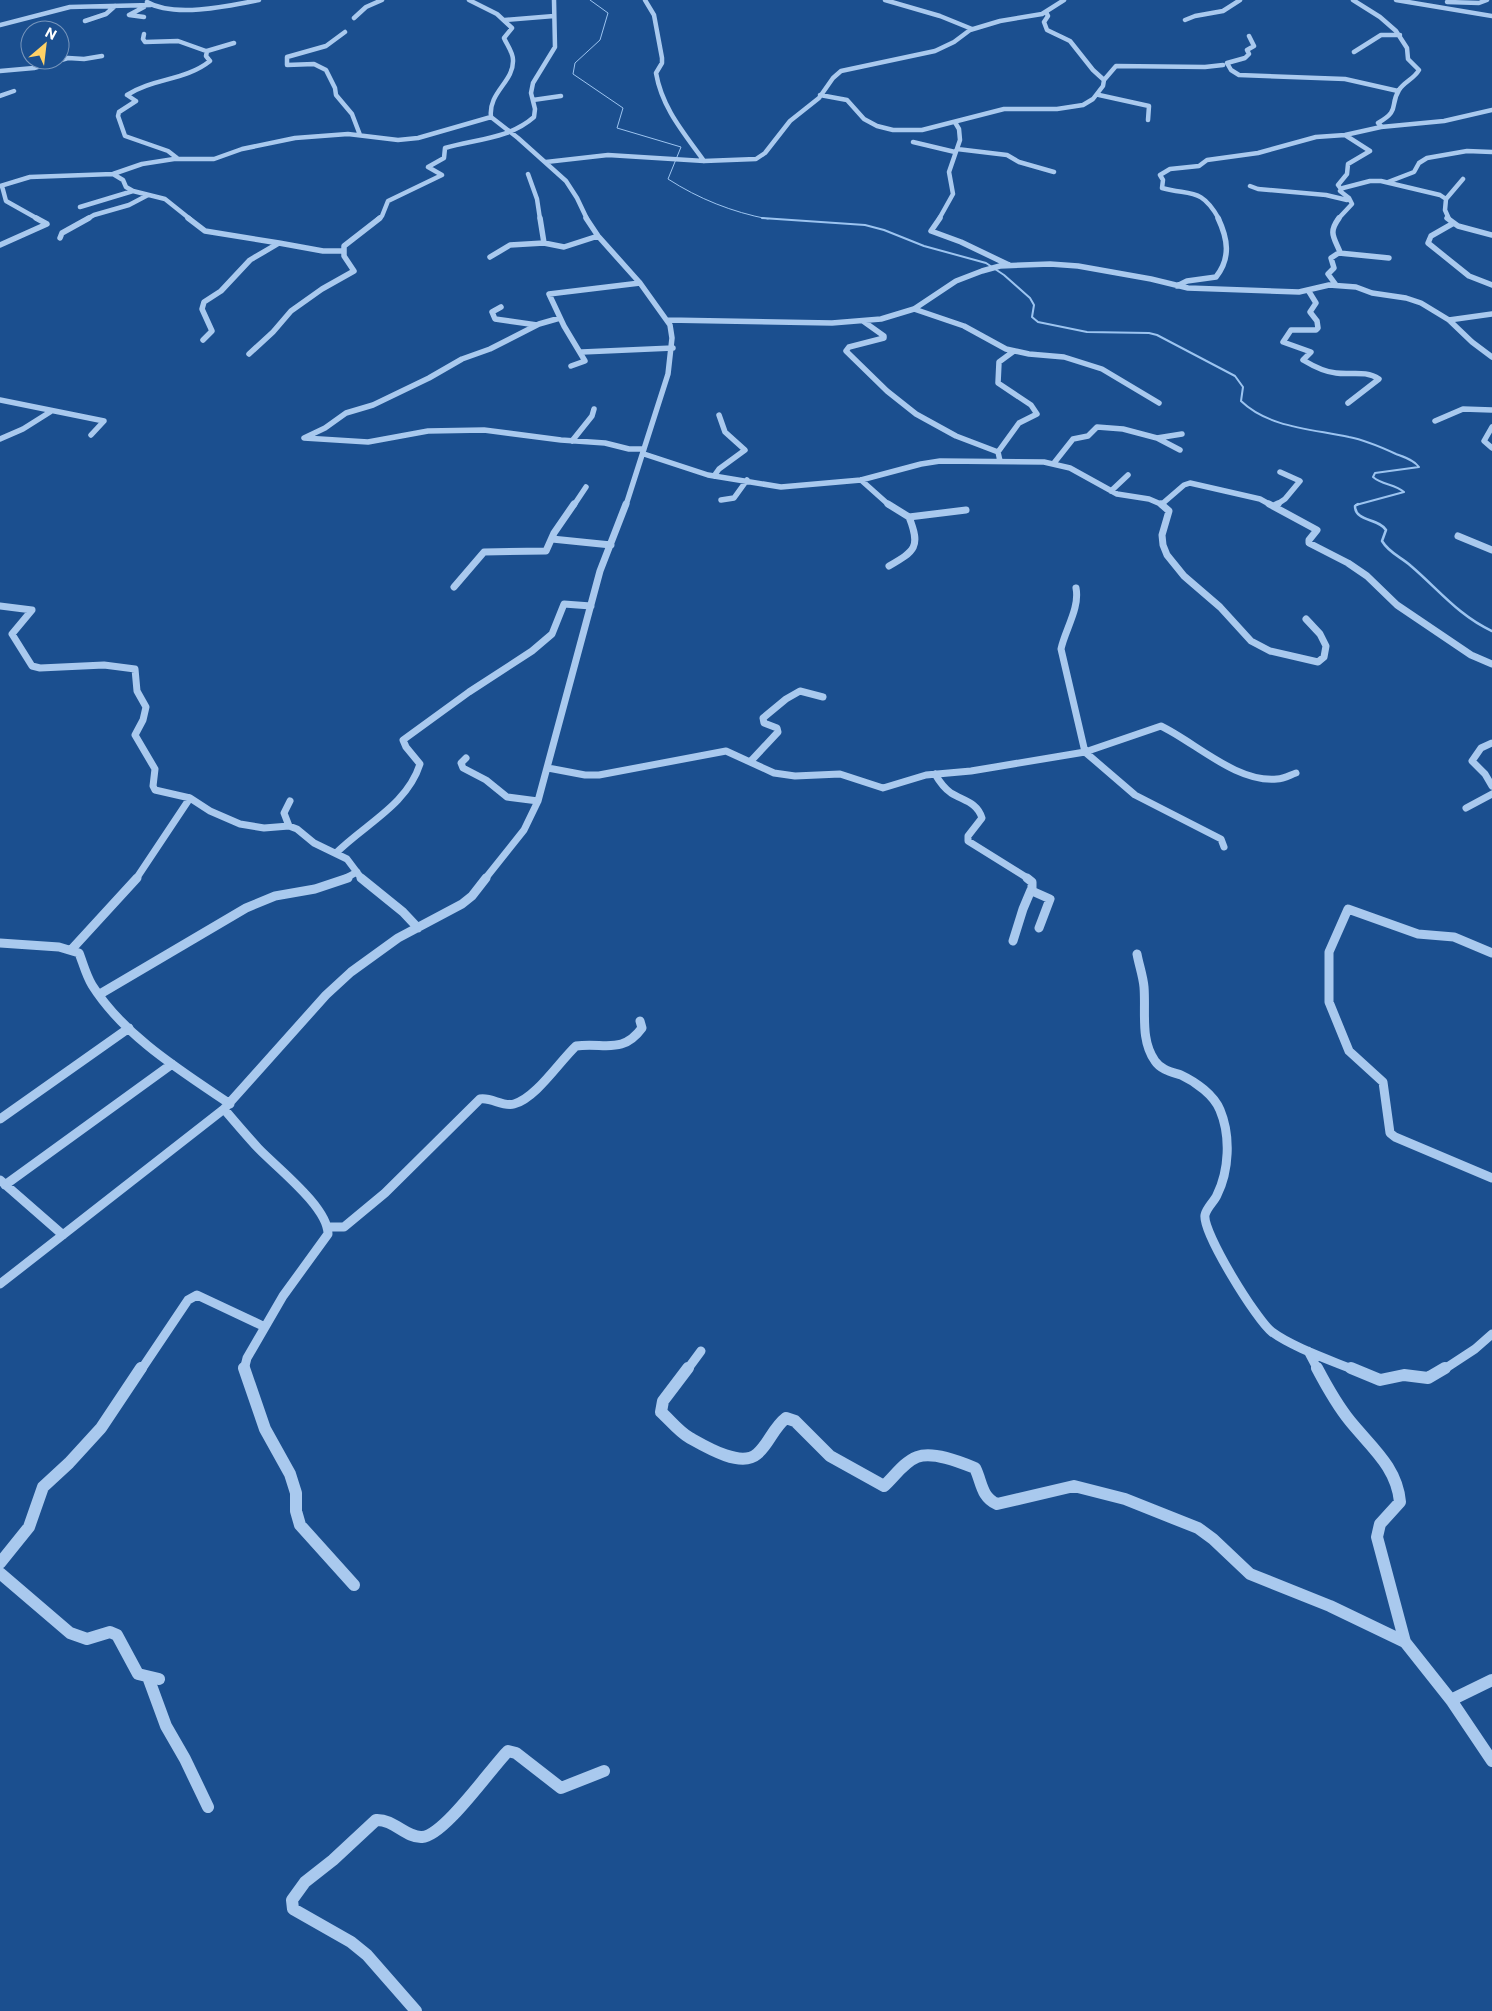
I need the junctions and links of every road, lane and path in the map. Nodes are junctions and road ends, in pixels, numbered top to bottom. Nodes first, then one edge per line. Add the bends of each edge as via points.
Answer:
1 (139, 0) edge
2 (259, 0) edge
3 (382, 0) edge
4 (469, 0) edge
5 (554, 0) edge
6 (645, 0) edge
7 (885, 0) edge
8 (1064, 0) edge
9 (1240, 0) edge
10 (1353, 0) edge
11 (1396, 0) edge
12 (1487, 0) edge
13 (1447, 2) dead end
14 (147, 3) edge
15 (114, 6) junction
16 (1046, 12) junction
17 (144, 16) dead end
18 (554, 16) junction
19 (1492, 16) edge
20 (354, 18) dead end
21 (505, 20) junction
22 (1185, 20) dead end
23 (85, 21) dead end
24 (0, 25) edge
25 (972, 29) junction
26 (345, 32) dead end
27 (144, 34) dead end
28 (1248, 36) dead end
29 (1400, 36) junction
30 (234, 43) dead end
31 (206, 51) junction
32 (1354, 52) dead end
33 (102, 56) dead end
34 (1223, 65) dead end
35 (0, 71) edge
36 (1104, 80) junction
37 (14, 91) dead end
38 (1398, 91) junction
39 (820, 95) junction
40 (1098, 95) junction
41 (0, 96) edge
42 (561, 96) dead end
43 (533, 100) junction
44 (1492, 110) edge
45 (491, 118) junction
46 (1148, 120) dead end
47 (956, 124) junction
48 (1381, 126) junction
49 (512, 133) junction
50 (360, 135) junction
51 (1345, 135) junction
52 (913, 142) dead end
53 (956, 150) junction
54 (1492, 152) edge
55 (177, 158) junction
56 (704, 161) junction
57 (546, 162) junction
58 (1054, 172) dead end
59 (112, 174) junction
60 (528, 174) dead end
61 (1463, 179) dead end
62 (1387, 182) junction
63 (1, 186) edge
64 (1250, 186) dead end
65 (1341, 189) junction
66 (133, 191) junction
67 (148, 195) junction
68 (1446, 199) junction
69 (1352, 202) junction
70 (80, 207) dead end
71 (1452, 224) junction
72 (1492, 235) edge
73 (598, 236) junction
74 (60, 238) dead end
75 (279, 243) junction
76 (544, 243) junction
77 (0, 245) edge
78 (343, 251) junction
79 (1339, 253) junction
80 (490, 257) dead end
81 (1389, 258) dead end
82 (1009, 266) junction
83 (640, 283) junction
84 (1336, 284) junction
85 (1492, 285) edge
86 (1177, 286) junction
87 (1308, 290) junction
88 (501, 307) dead end
89 (914, 309) junction
90 (1492, 314) edge
91 (560, 318) junction
92 (667, 320) junction
93 (1449, 320) junction
94 (863, 321) junction
95 (537, 325) junction
96 (203, 340) dead end
97 (673, 348) junction
98 (1014, 351) junction
99 (582, 352) junction
100 (249, 354) dead end
101 (1492, 357) edge
102 (572, 366) dead end
103 (0, 400) edge
104 (1159, 403) dead end
105 (1348, 403) dead end
106 (594, 409) dead end
107 (1492, 410) edge
108 (50, 412) junction
109 (719, 415) dead end
110 (1435, 421) dead end
111 (1492, 427) edge
112 (1182, 434) dead end
113 (91, 435) dead end
114 (1157, 438) junction
115 (0, 439) edge
116 (572, 441) junction
117 (1492, 448) edge
118 (1180, 450) dead end
119 (644, 452) junction
120 (998, 452) junction
121 (1000, 461) junction
122 (1054, 463) junction
123 (1280, 472) dead end
124 (1128, 475) dead end
125 (714, 476) junction
126 (747, 480) junction
127 (860, 480) junction
128 (586, 487) dead end
129 (1111, 491) junction
130 (721, 500) dead end
131 (1162, 504) junction
132 (1274, 506) junction
133 (966, 510) dead end
134 (908, 517) junction
135 (1458, 536) dead end
136 (552, 539) junction
137 (611, 545) junction
138 (1492, 550) edge
139 (889, 566) dead end
140 (454, 587) dead end
141 (1076, 588) dead end
142 (0, 606) edge
143 (591, 606) junction
144 (1306, 619) dead end
145 (1492, 664) edge
146 (822, 697) dead end
147 (1492, 743) edge
148 (1085, 752) junction
149 (466, 758) dead end
150 (750, 762) junction
151 (548, 768) junction
152 (1296, 773) dead end
153 (935, 774) junction
154 (1492, 786) edge
155 (1492, 794) edge
156 (190, 798) junction
157 (290, 801) dead end
158 (538, 801) junction
159 (1466, 808) dead end
160 (289, 826) junction
161 (1224, 847) dead end
162 (336, 853) junction
163 (357, 872) junction
164 (1031, 890) junction
165 (418, 928) junction
166 (1039, 928) dead end
167 (1013, 941) dead end
168 (0, 942) edge
169 (71, 950) junction
170 (1492, 953) edge
171 (1138, 954) dead end
172 (100, 994) junction
173 (640, 1021) dead end
174 (129, 1028) junction
175 (172, 1064) junction
176 (227, 1106) junction
177 (0, 1119) edge
178 (1492, 1178) edge
179 (2, 1182) edge
180 (328, 1227) junction
181 (63, 1236) junction
182 (0, 1284) edge
183 (265, 1327) junction
184 (1492, 1334) edge
185 (701, 1351) dead end
186 (1308, 1351) junction
187 (0, 1563) edge
188 (0, 1573) edge
189 (354, 1585) dead end
190 (1405, 1642) junction
191 (154, 1678) joint
192 (1492, 1680) edge
193 (1451, 1700) junction
194 (1492, 1761) edge
195 (604, 1771) dead end
196 (208, 1807) dead end
197 (416, 2011) edge

1 - 14 street
2 - 14 street via 208,8 170,9
3 - 20 street via 366,7
4 - 21 street
5 - 18 street
6 - 56 street via 654,15 662,58 656,73 659,89 670,113
7 - 25 street via 923,10
8 - 16 street
9 - 22 street via 1223,11
10 - 29 street via 1382,18
11 - 19 street
12 - 13 street via 1479,3
14 - 15 street
14 - 17 street via 129,15
15 - 23 street via 106,14
15 - 24 street via 68,7
16 - 25 street
16 - 36 street via 1048,16 1044,22 1047,30 1070,41
18 - 21 street
18 - 43 street via 555,48 533,82
21 - 45 street via 512,28 504,40 513,64 492,102
25 - 39 street via 935,51 844,70
26 - 50 street via 326,46 287,57 287,65 314,64 326,70 336,95 352,114
27 - 31 street via 145,42 178,41
28 - 38 street via 1254,46 1248,50 1249,54 1227,63 1239,75 1346,79
29 - 32 street via 1380,36
29 - 38 street via 1408,48 1408,59 1419,70
30 - 31 street
31 - 55 street via 208,64 180,78 130,92 127,95 135,101 118,114 125,136 168,151
33 - 35 street via 65,58 34,68
34 - 36 street via 1116,66
36 - 40 street
37 - 41 street
38 - 48 street via 1395,107 1386,119 1378,123
39 - 47 street via 845,99 865,120 890,130 910,131
39 - 56 street via 790,121 761,157 743,161
40 - 46 street via 1149,106
40 - 47 street via 1065,109 1008,108
42 - 43 street
43 - 49 street via 535,116 525,127
44 - 48 street via 1444,121
45 - 49 street
45 - 50 street via 473,120 418,138 398,140
47 - 53 street via 961,138
48 - 51 street
49 - 57 street
49 - 78 street via 445,148 444,158 428,167 442,175 388,201 382,216 344,246
50 - 55 street via 296,138 242,149 214,159
51 - 65 street via 1370,151 1348,164 1347,174 1338,185
51 - 86 street via 1316,137 1258,153 1207,160 1199,166 1163,172 1160,175 1162,188 1194,193 1213,207 1227,253 1216,277 1187,281
52 - 53 street
53 - 58 street via 1008,155 1019,162
53 - 82 street via 949,170 953,196 945,214 931,231
54 - 62 street via 1467,151 1427,158 1414,172
55 - 59 street via 142,164
56 - 57 street via 607,155
57 - 73 street via 566,182
59 - 63 street via 30,178
59 - 66 street
60 - 76 street via 537,198
61 - 68 street
62 - 65 street via 1370,181
62 - 68 street
63 - 77 street via 6,201 48,224
64 - 69 street via 1261,190 1335,196
65 - 69 street
66 - 67 street
66 - 70 street
67 - 74 street via 129,205 94,215 62,233
67 - 75 street via 165,198 205,231
68 - 71 street via 1444,211
69 - 79 street via 1334,225 1334,241
71 - 72 street
71 - 85 street via 1431,236 1427,242 1468,276
73 - 76 street via 564,246
73 - 83 street
75 - 78 street
75 - 96 street via 250,260 220,291 205,301 202,307 212,330
76 - 80 street via 510,245
78 - 100 street via 354,271 291,312
79 - 81 street
79 - 84 street via 1331,258 1334,268 1328,274
82 - 86 street via 1078,266
82 - 89 street via 956,281
83 - 91 street via 550,293
83 - 92 street
84 - 87 street
84 - 93 street via 1414,300
86 - 87 street
87 - 105 street via 1316,303 1310,312 1317,321 1318,330 1291,330 1283,342 1311,352 1303,360 1329,372 1378,377 1379,380
88 - 95 street via 492,312 495,319
89 - 94 street
89 - 98 street via 964,326
90 - 93 street
91 - 95 street
91 - 99 street
92 - 94 street via 832,324
92 - 97 street
93 - 101 street
94 - 120 street via 884,338 849,346 846,351 894,397 922,418
95 - 116 street via 373,405 346,413 304,438 368,442 428,431 471,429
97 - 99 street
97 - 119 street via 669,374
98 - 104 street via 1064,357 1102,369
98 - 120 street via 999,362 998,382 1030,405 1037,414 1019,423
99 - 102 street via 585,361
103 - 108 street
106 - 116 street
107 - 110 street via 1464,409
108 - 113 street via 104,421
108 - 115 street
109 - 125 street via 725,432 745,450
111 - 117 street via 1484,441
112 - 114 street
114 - 118 street
114 - 122 street via 1124,429 1097,427 1088,436 1072,439
116 - 119 street via 605,443
119 - 125 street
119 - 137 street
120 - 121 street
121 - 122 street
121 - 127 street via 936,461
122 - 129 street via 1078,471
123 - 132 street via 1300,481 1285,500
124 - 129 street
125 - 126 street
126 - 127 street via 781,487
126 - 130 street via 734,498
127 - 134 street
128 - 136 street
129 - 131 street
131 - 132 street via 1190,483 1260,499
131 - 144 street via 1169,511 1162,535 1167,554 1184,576 1220,608 1244,636 1270,651 1317,663 1323,659 1327,647
132 - 145 street via 1316,530 1310,543 1348,563 1397,605 1471,655
133 - 134 street
134 - 139 street via 915,538 914,547 910,554
135 - 138 street
136 - 137 street
136 - 140 street via 545,552 484,552
137 - 143 street
141 - 148 street via 1071,622 1061,649
142 - 156 street via 32,610 12,634 32,666 134,667 137,691 146,707 135,735 154,769 154,789
143 - 151 street
143 - 162 street via 564,604 552,634 532,652 403,740 407,750 420,764 410,785 387,812
146 - 150 street via 800,691 763,718 764,723 777,728 778,732
147 - 154 street via 1484,746 1472,762
148 - 152 street via 1161,726 1255,778 1281,780
148 - 153 street
148 - 161 street via 1124,787 1218,837
149 - 158 street via 461,764 463,768 486,780 507,797
150 - 151 street via 722,751 598,775
150 - 153 street via 782,775 840,774 883,788
151 - 158 street
153 - 164 street via 949,790 980,810 982,818 968,836 968,841 1032,882
155 - 159 street
156 - 160 street via 240,824 264,828
156 - 169 street via 134,882
157 - 160 street via 284,813
158 - 165 street via 524,830 472,896
160 - 162 street
162 - 163 street
163 - 165 street via 362,880
163 - 172 street via 324,886 281,894 246,908
164 - 166 street via 1050,899
164 - 167 street via 1020,910
165 - 176 street via 375,953 339,982
168 - 169 street
169 - 172 street via 80,955
170 - 178 street via 1454,937 1418,934 1348,909 1329,952 1328,976 1329,1002 1349,1051 1383,1082 1390,1133
171 - 186 street via 1144,982 1144,1027 1155,1061 1162,1068 1186,1077 1212,1099 1220,1110 1227,1133 1224,1173 1217,1195 1206,1213 1206,1225 1227,1268 1266,1326 1271,1332
172 - 174 street
173 - 180 street via 642,1028 639,1034 620,1045 576,1046 519,1102 507,1105 488,1098 480,1099 385,1193 344,1227
174 - 175 street
174 - 177 street
175 - 176 street
175 - 179 street
176 - 180 street via 257,1147 308,1196
176 - 181 street
179 - 181 street
180 - 183 street via 328,1234 289,1286
181 - 182 street
183 - 187 street via 202,1296 188,1300 101,1428 43,1487 29,1527
183 - 189 street via 247,1358 244,1370 265,1429 290,1474 300,1524
184 - 186 street via 1428,1378 1404,1375 1380,1380
185 - 190 street via 663,1401 661,1412 691,1440 694,1438 732,1458 751,1458 760,1452 777,1424 786,1418 795,1421 830,1456 884,1486 914,1459 926,1456 975,1468 984,1496 992,1503 1074,1486 1098,1491 1190,1524 1213,1539 1250,1574 1330,1606
186 - 190 street via 1337,1404 1390,1469 1398,1487 1400,1502 1380,1524 1377,1537
188 - 191 street via 78,1638 92,1640 110,1632 118,1635 138,1674
190 - 193 street
191 - 196 street via 166,1726
192 - 193 street
193 - 194 street
195 - 197 street via 561,1788 516,1753 508,1751 442,1827 430,1836 413,1835 387,1820 376,1820 295,1894 293,1909 351,1942 367,1955

